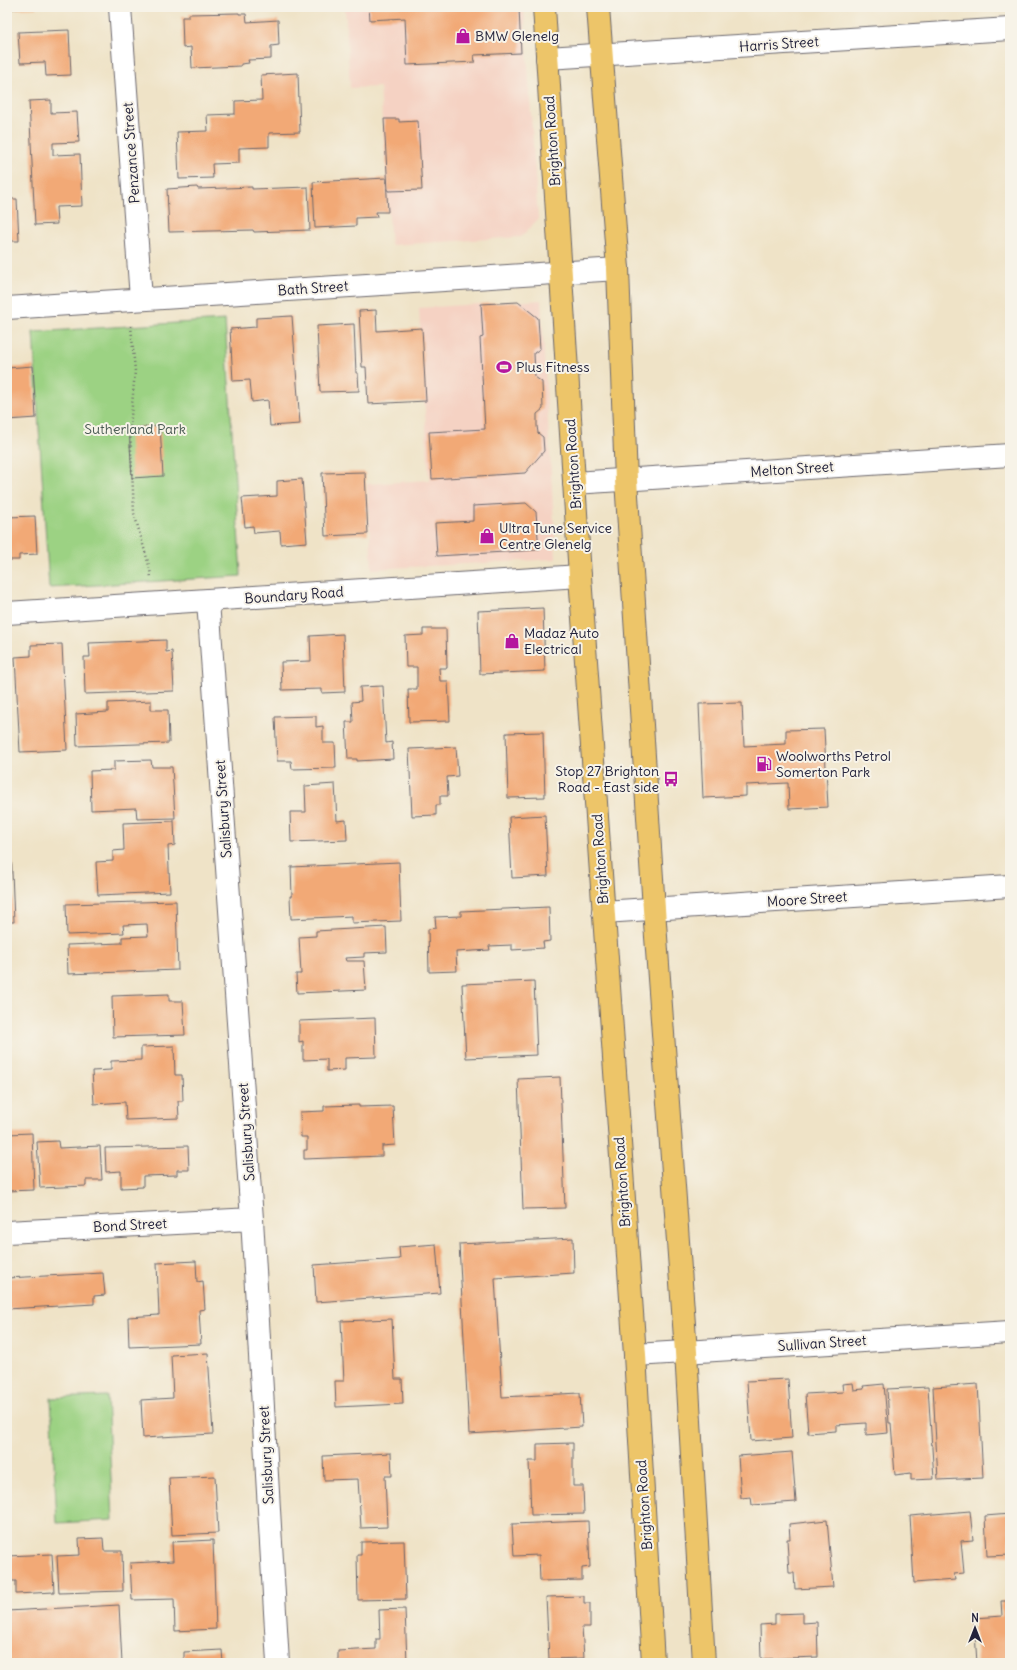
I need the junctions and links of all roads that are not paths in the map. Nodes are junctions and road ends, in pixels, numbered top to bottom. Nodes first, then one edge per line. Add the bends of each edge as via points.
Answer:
1 (120, 7) edge
2 (544, 7) edge
3 (598, 7) edge
4 (1010, 28) edge
5 (601, 56) junction
6 (547, 58) junction
7 (618, 269) junction
8 (560, 272) junction
9 (136, 299) junction
10 (7, 308) edge
11 (1010, 455) edge
12 (626, 480) junction
13 (574, 483) junction
14 (580, 576) junction
15 (208, 601) junction
16 (7, 613) edge
17 (1010, 886) edge
18 (654, 909) junction
19 (603, 912) junction
20 (252, 1219) junction
21 (7, 1232) edge
22 (1010, 1332) edge
23 (686, 1352) junction
24 (635, 1355) junction
25 (278, 1663) edge
26 (653, 1663) edge
27 (704, 1663) edge

1 - 9 street, Penzance Street
2 - 6 main road, Brighton Road
3 - 5 main road
4 - 5 street, Harris Street
5 - 6 street, Harris Street
5 - 7 main road
6 - 8 main road, Brighton Road
7 - 8 street, Bath Street
7 - 12 main road
8 - 9 street, Bath Street
8 - 13 main road, Brighton Road
9 - 10 street, Bath Street
11 - 12 street, Melton Street
12 - 13 street, Melton Street
12 - 18 main road
13 - 14 main road, Brighton Road
14 - 15 street, Boundary Road
14 - 19 main road, Brighton Road
15 - 16 street, Boundary Road
15 - 20 street, Salisbury Street
17 - 18 street, Moore Street
18 - 19 street, Moore Street
18 - 23 main road
19 - 24 main road, Brighton Road
20 - 21 street, Bond Street
20 - 25 street, Salisbury Street
22 - 23 street, Sullivan Street
23 - 24 street, Sullivan Street
23 - 27 main road
24 - 26 main road, Brighton Road

